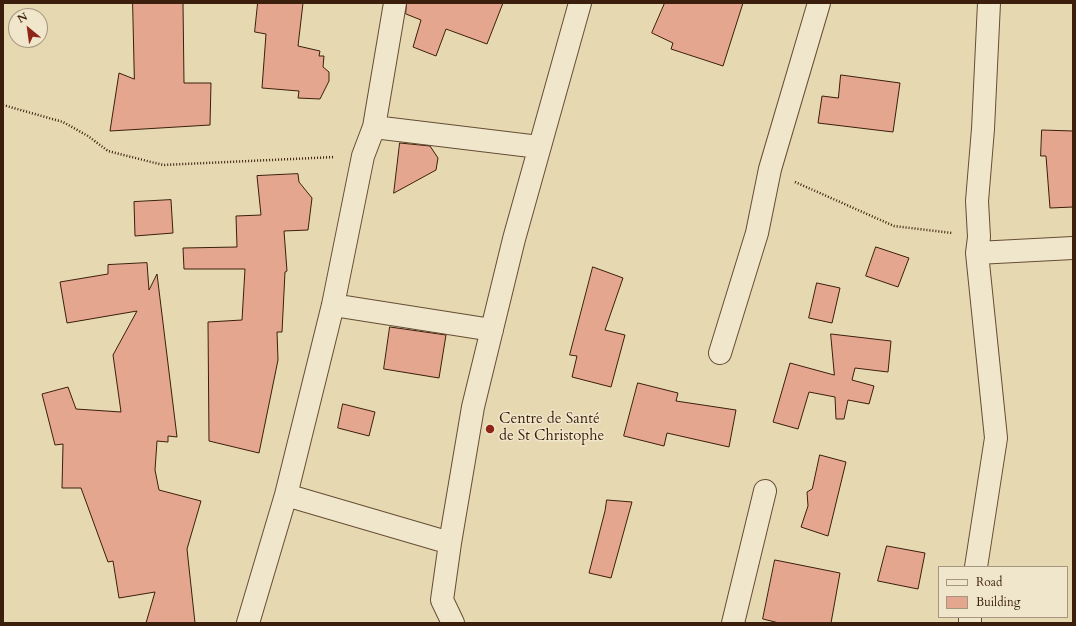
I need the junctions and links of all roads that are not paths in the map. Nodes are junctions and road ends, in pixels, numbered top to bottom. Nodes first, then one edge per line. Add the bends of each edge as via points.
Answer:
1 (395, 3) edge
2 (580, 3) edge
3 (819, 3) edge
4 (990, 3) edge
5 (374, 127) junction
6 (539, 147) junction
7 (978, 245) junction
8 (1073, 248) edge
9 (333, 305) junction
10 (492, 330) junction
11 (720, 353) dead end
12 (766, 492) dead end
13 (286, 495) junction
14 (450, 543) junction
15 (976, 566) edge
16 (248, 623) edge
17 (453, 623) edge
18 (733, 623) edge

1 - 5 street
2 - 6 street
3 - 11 street via 770,169 757,233
4 - 7 street via 984,129 977,201
5 - 6 street
5 - 9 street via 364,156
6 - 10 street
7 - 8 street
7 - 15 street via 996,438
9 - 10 street
9 - 13 street
10 - 14 street via 473,406
12 - 18 street
13 - 14 street
13 - 16 street
14 - 17 street via 442,600

